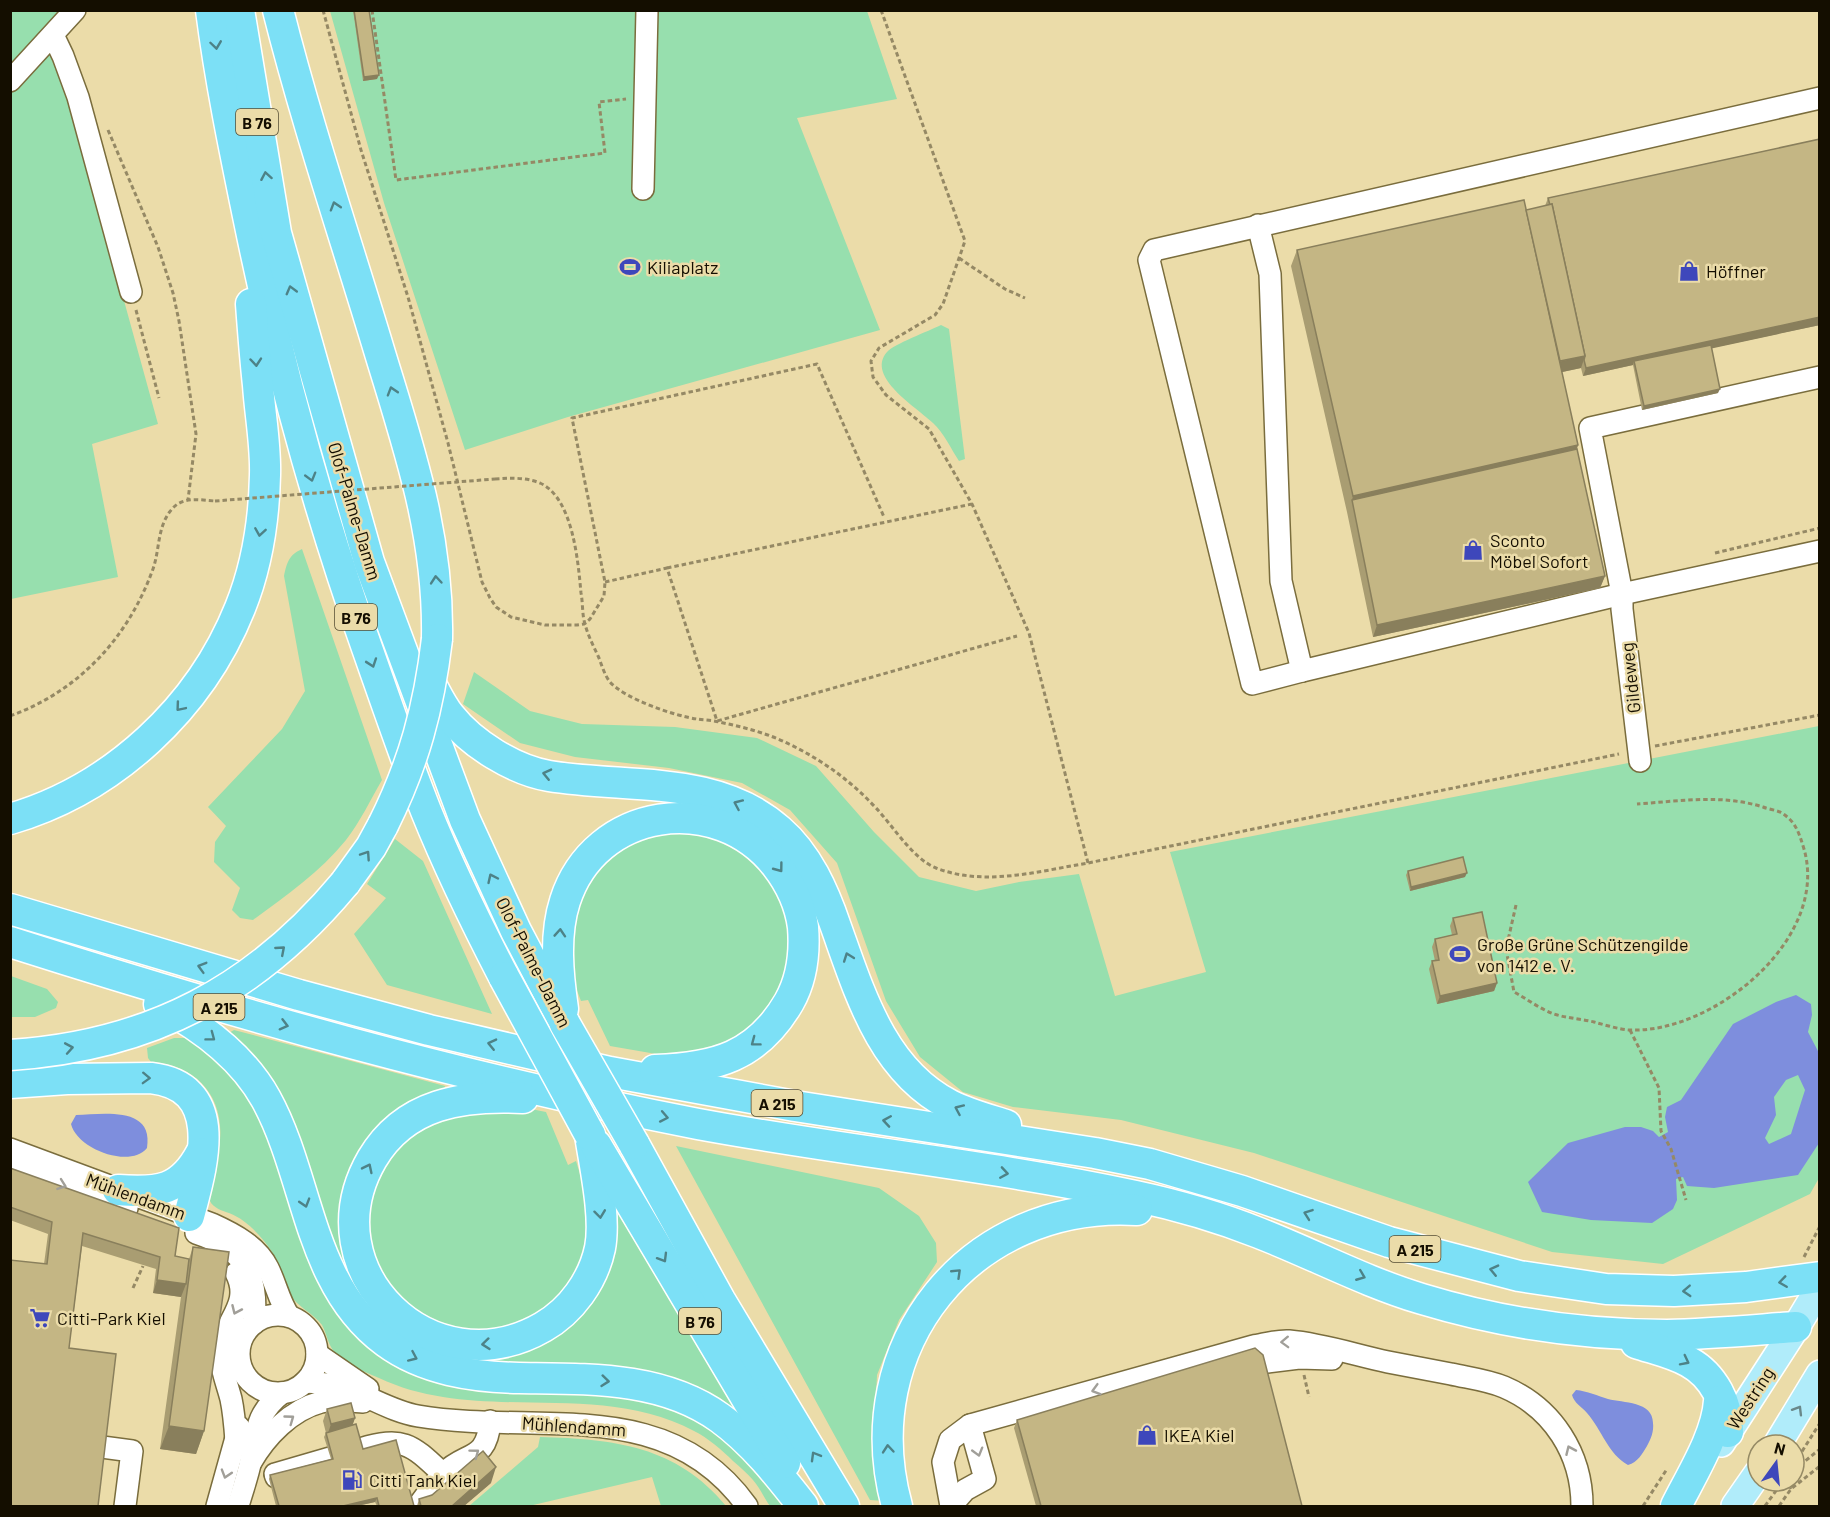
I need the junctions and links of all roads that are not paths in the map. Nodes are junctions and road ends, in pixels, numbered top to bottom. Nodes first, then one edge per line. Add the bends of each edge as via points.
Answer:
1 (75, 10) edge
2 (211, 10) edge
3 (239, 10) edge
4 (278, 10) edge
5 (647, 10) edge
6 (52, 35) junction
7 (10, 81) edge
8 (1820, 98) edge
9 (240, 178) junction
10 (643, 189) dead end
11 (1258, 225) junction
12 (131, 292) road end
13 (1820, 377) edge
14 (1820, 551) edge
15 (369, 562) junction
16 (1622, 594) junction
17 (1302, 671) junction
18 (1639, 755) road end
19 (10, 819) edge
20 (10, 909) edge
21 (10, 942) edge
22 (47, 954) junction
23 (552, 989) junction
24 (10, 1055) edge
25 (610, 1072) junction
26 (10, 1083) edge
27 (607, 1105) junction
28 (590, 1135) junction
29 (10, 1149) edge
30 (203, 1150) junction
31 (1095, 1153) junction
32 (10, 1159) edge
33 (118, 1190) junction
34 (1210, 1215) junction
35 (189, 1223) junction
36 (214, 1240) junction
37 (1820, 1277) edge
38 (1820, 1287) edge
39 (289, 1316) junction
40 (254, 1323) junction
41 (1808, 1325) edge
42 (1611, 1334) junction
43 (317, 1354) junction
44 (1383, 1361) junction
45 (1260, 1363) edge
46 (1820, 1374) edge
47 (248, 1380) junction
48 (305, 1382) junction
49 (282, 1393) junction
50 (1719, 1395) junction
51 (376, 1402) junction
52 (490, 1421) junction
53 (970, 1425) junction
54 (1728, 1432) junction
55 (1784, 1433) edge
56 (236, 1441) junction
57 (102, 1447) edge
58 (373, 1447) edge
59 (251, 1462) junction
60 (438, 1480) junction
61 (1746, 1490) edge
62 (413, 1502) edge
63 (125, 1506) edge
64 (217, 1506) edge
65 (238, 1506) edge
66 (747, 1506) edge
67 (803, 1506) edge
68 (810, 1506) edge
69 (844, 1506) edge
70 (897, 1506) edge
71 (951, 1506) edge
72 (1582, 1506) edge
73 (1676, 1506) edge
74 (1735, 1506) edge

1 - 6 street
2 -> 9 highway, Olof-Palme-Damm / B 76
15 -> 3 highway, Olof-Palme-Damm / B 76 via 276,233
24 -> 4 highway, bridge via 102,1042 153,1026 192,1009 273,956 311,922 371,847 405,780 420,735 437,639 431,542 411,452 296,82
5 - 10 street
6 - 7 street
6 - 12 street via 78,97
8 - 11 street
9 -> 19 highway via 266,474 261,531 241,606 204,676 164,726 94,782 37,811
9 -> 28 highway, Olof-Palme-Damm / B 76, bridge via 295,421 329,538 426,811 504,977
11 - 17 street via 1270,274 1281,581
11 - 17 street via 1154,250 1149,260 1252,684
13 - 16 street, Gildeweg via 1590,428
14 - 16 street
23 -> 15 highway, Olof-Palme-Damm / B 76 via 516,931 465,820
31 -> 15 highway via 970,1114 931,1093 901,1067 866,1007 816,879 800,851 756,813 735,802 677,787 548,776 483,747 450,716
16 - 17 street
16 - 18 street, Gildeweg
25 -> 20 highway, A 215 via 299,995
21 - 22 highway, A 215
22 -> 27 highway, A 215 via 393,1055
22 -> 67 highway via 170,1010 234,1057 253,1079 276,1119 318,1243 341,1291 370,1330 387,1343 432,1366 471,1374 629,1383 681,1396 739,1432
23 -> 25 highway via 566,899 581,868 619,833 673,817 716,823 754,842 785,876 801,914 804,956 792,997 768,1031 752,1046 710,1064
69 -> 23 highway, Olof-Palme-Damm / B 76, bridge via 720,1300 565,1024
31 -> 25 highway, A 215 via 795,1106
26 -> 30 highway via 164,1080 184,1090 198,1107 205,1138
28 -> 27 highway via 602,1224 600,1248 584,1287 554,1320 519,1339 468,1346 421,1332 403,1320 375,1290 360,1261 354,1224 356,1202 373,1158 402,1124 421,1112 476,1098
27 -> 34 highway, A 215 via 799,1141 1056,1181
28 -> 68 highway, B 76
29 - 33 street, Mühlendamm
30 - 33 highway via 187,1174 166,1188 143,1192
30 - 35 highway
37 -> 31 highway, A 215 via 1674,1291 1606,1289 1519,1276 1389,1242 1160,1167
32 -> 35 street, Mühlendamm via 29,1173
33 - 35 street, Mühlendamm
34 -> 42 highway via 1420,1298 1505,1320
70 -> 34 highway via 887,1434 893,1382 915,1329 957,1272 1001,1239 1060,1217 1112,1209
35 - 36 street, Mühlendamm
35 - 39 street, Mühlendamm via 234,1234 257,1253
36 - 40 street, Mühlendamm via 249,1270 255,1287
36 -> 56 street via 241,1286 240,1303 221,1353
38 - 41 main road, Westring
39 - 40 street via 271,1315
39 - 43 street, Mühlendamm via 307,1328 315,1340
40 - 47 street, Mühlendamm via 243,1335 239,1350 240,1366
41 - 42 highway via 1668,1335
41 - 54 main road, Westring
42 -> 50 highway via 1691,1363
43 - 48 street via 314,1370
43 - 51 street, Mühlendamm via 366,1386
44 - 45 street via 1299,1358
44 -> 53 street via 1287,1341 1253,1346
72 -> 44 street via 1578,1472 1569,1447 1543,1412 1526,1399 1482,1380
55 -> 46 main road
47 - 49 street via 260,1389
47 - 56 street, Mühlendamm
48 - 49 street
48 - 51 street, Mühlendamm via 337,1386
49 - 59 street via 268,1404 260,1418
50 - 54 highway via 1728,1416
50 - 73 highway via 1719,1406 1701,1458
51 - 52 street, Mühlendamm via 417,1416
59 -> 51 street via 273,1432 302,1410 329,1401
60 -> 52 street via 482,1448 488,1439
52 - 66 street, Mühlendamm via 588,1424 654,1437 686,1450 709,1466
53 - 71 street via 950,1440 944,1462
53 -> 71 street via 985,1479 964,1490
54 - 73 main road, Westring
56 -> 64 street, Mühlendamm
57 - 63 street via 132,1451
58 - 60 street via 393,1442 406,1446 421,1454
59 - 65 street
60 - 62 street
61 - 74 main road

